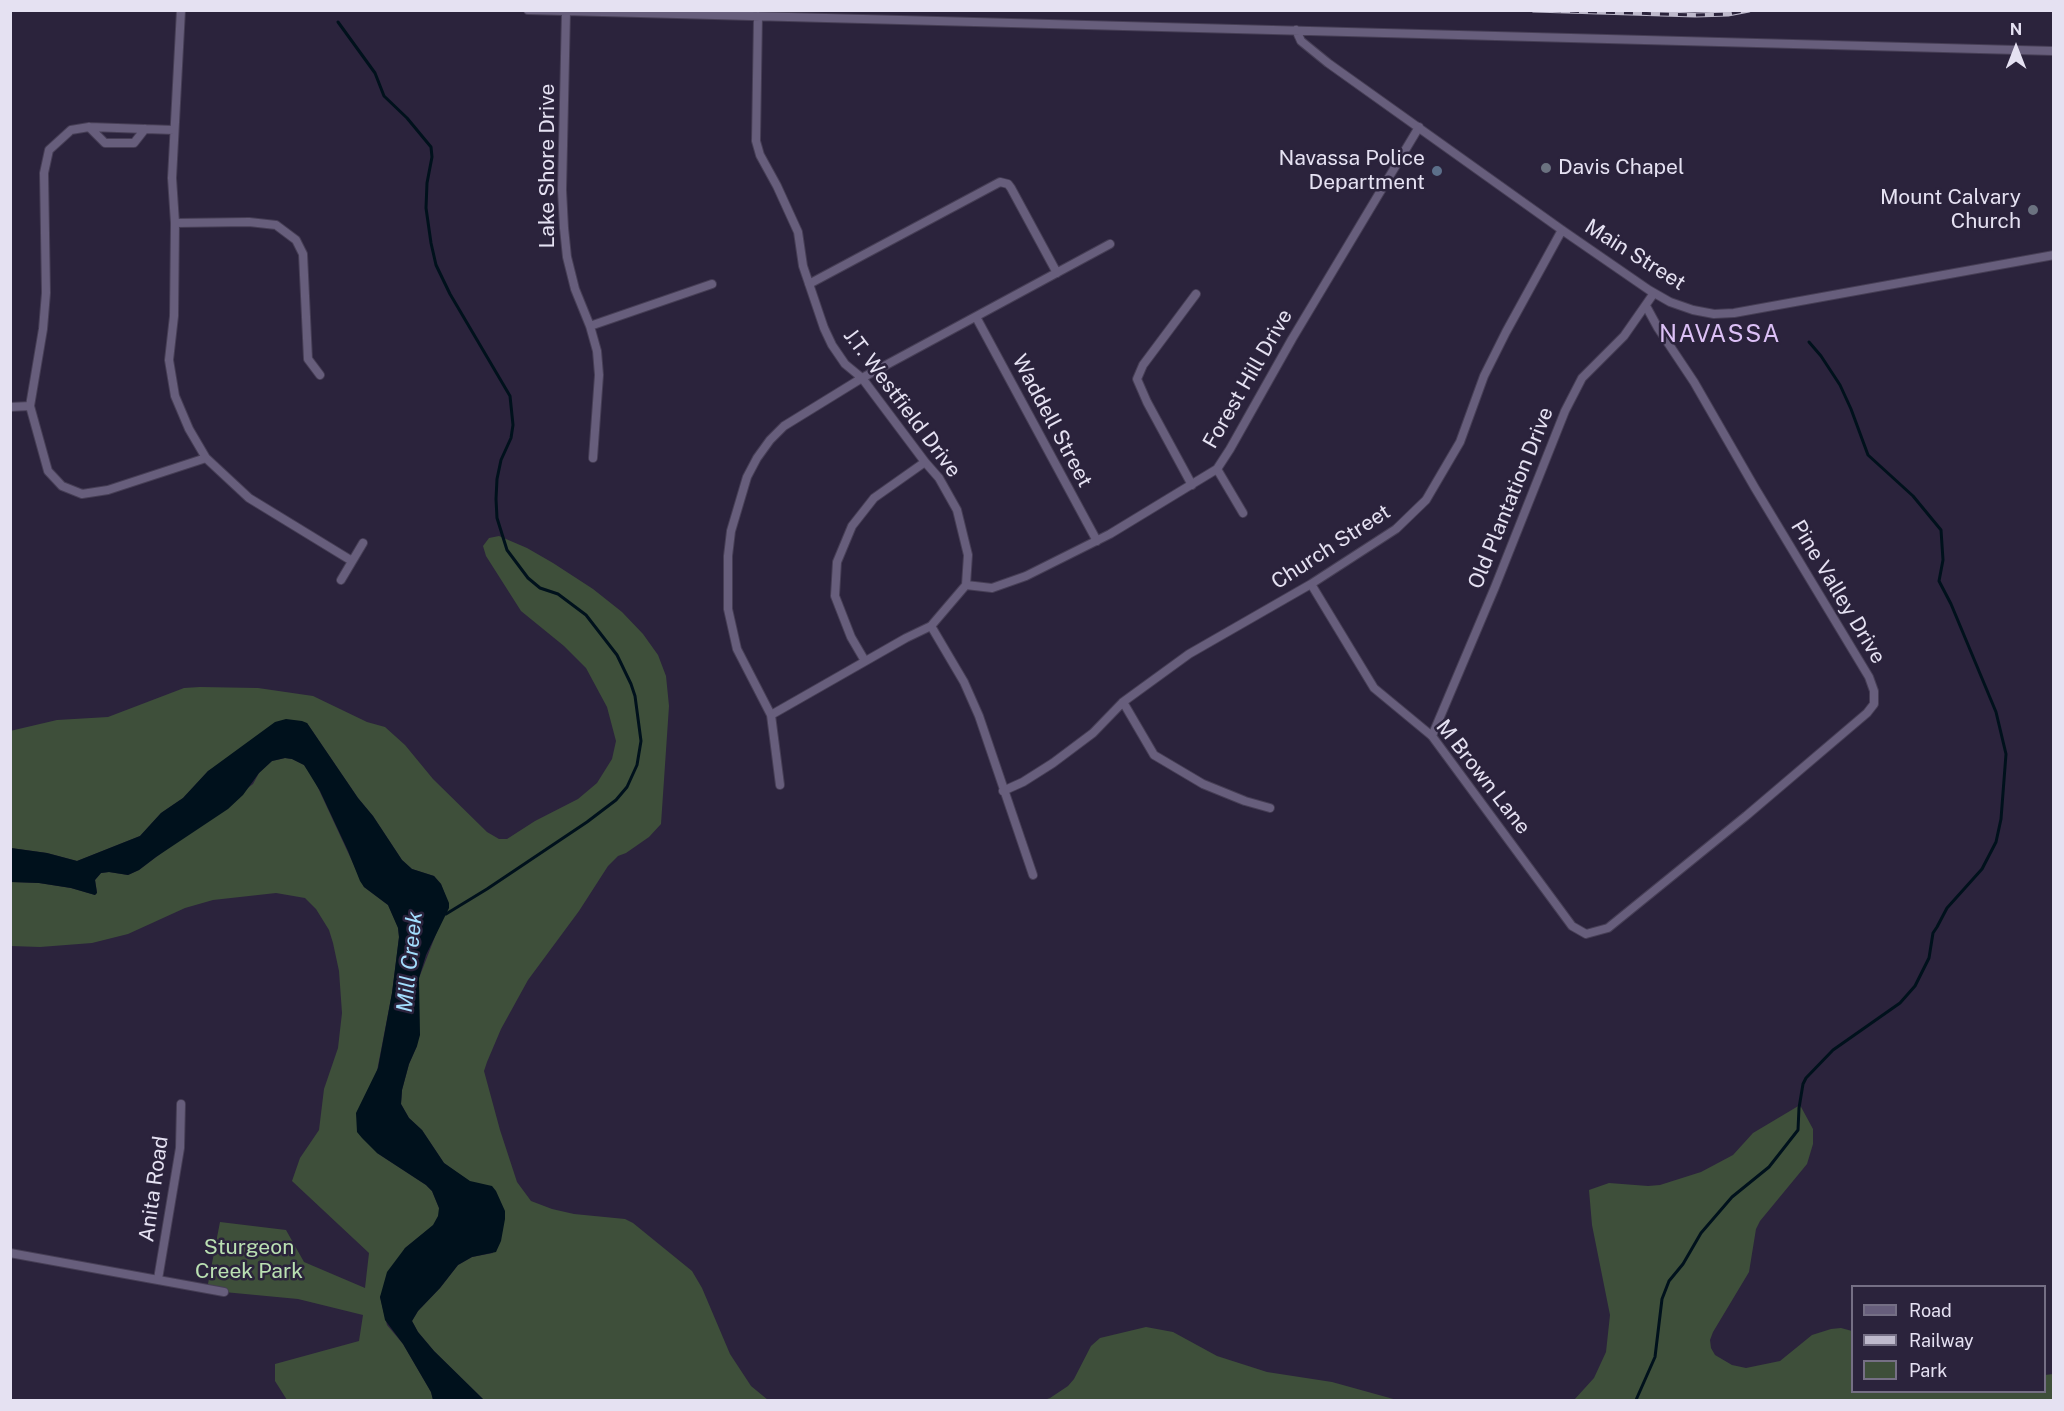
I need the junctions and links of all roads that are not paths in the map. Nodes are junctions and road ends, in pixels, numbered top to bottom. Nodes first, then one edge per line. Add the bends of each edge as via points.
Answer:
1 (181, 10) edge
2 (528, 10) edge
3 (566, 12) junction
4 (735, 13) edge
5 (758, 15) junction
6 (1296, 30) junction
7 (2054, 51) edge
8 (89, 126) junction
9 (1419, 127) junction
10 (145, 129) junction
11 (174, 130) junction
12 (175, 223) junction
13 (1562, 230) junction
14 (1110, 244) dead end
15 (2054, 255) edge
16 (1057, 273) junction
17 (712, 284) dead end
18 (809, 284) junction
19 (1654, 293) junction
20 (1196, 294) dead end
21 (1646, 306) junction
22 (976, 317) junction
23 (590, 326) junction
24 (320, 375) dead end
25 (862, 378) junction
26 (10, 406) edge
27 (30, 406) junction
28 (206, 458) junction
29 (593, 458) dead end
30 (925, 462) junction
31 (1216, 469) junction
32 (1192, 485) junction
33 (1243, 513) dead end
34 (1097, 541) junction
35 (363, 543) dead end
36 (352, 561) junction
37 (341, 580) dead end
38 (1311, 584) junction
39 (966, 585) junction
40 (931, 626) junction
41 (865, 661) junction
42 (1123, 702) junction
43 (771, 716) junction
44 (1432, 736) junction
45 (780, 784) dead end
46 (1003, 791) junction
47 (1270, 808) dead end
48 (1033, 875) dead end
49 (1586, 934) joint
50 (181, 1104) dead end
51 (10, 1253) edge
52 (158, 1279) junction
53 (224, 1292) dead end

1 - 11 street
2 - 3 street
3 - 4 street
3 - 23 street, Lake Shore Drive via 564,228 574,289
4 - 5 street
5 - 6 street
5 - 18 street, J.T. Westfield Drive via 756,141 795,225
6 - 7 street
6 - 9 street, Main Street via 1319,56
8 - 10 street
8 - 10 street via 105,143 134,143
8 - 27 street via 71,130 49,150 44,173 46,293
9 - 13 street, Main Street
9 - 31 street, Forest Hill Drive
10 - 11 street
11 - 12 street
12 - 24 street via 276,225 296,240 303,254 308,359
12 - 28 street via 174,316 169,360 175,396
13 - 19 street, Main Street
13 - 38 street, Church Street via 1484,376 1460,442 1426,500 1396,529
14 - 16 street
15 - 19 street, Main Street via 1734,313 1693,310
16 - 18 street via 1011,188 1000,182
16 - 22 street
17 - 23 street
18 - 25 street, J.T. Westfield Drive via 832,345 845,364
19 - 21 street, Old Plantation Drive
20 - 32 street via 1143,365 1137,379
21 - 44 street, Old Plantation Drive via 1624,336 1582,378 1564,411
21 - 49 street, Pine Valley Drive via 1869,677 1874,704 1746,816 1608,928
22 - 25 street
22 - 34 street, Waddell Street
23 - 29 street, Lake Shore Drive via 598,375
25 - 30 street, J.T. Westfield Drive
25 - 43 street via 784,426 770,441 747,477 732,531 727,582 730,628
26 - 27 street
27 - 28 street via 48,471 62,486 82,494 108,490
28 - 36 street via 249,498
30 - 39 street, J.T. Westfield Drive via 957,510 968,555
30 - 41 street via 874,498 852,526 837,562 835,596
31 - 32 street, Forest Hill Drive
31 - 33 street
32 - 34 street, Forest Hill Drive
34 - 39 street, Forest Hill Drive via 992,588
35 - 36 street
36 - 37 street
38 - 42 street, Church Street via 1189,654
38 - 44 street, M Brown Lane via 1374,688
39 - 40 street
40 - 41 street
40 - 46 street via 979,716
41 - 43 street
42 - 46 street, Church Street via 1093,733 1053,763
42 - 47 street via 1155,755 1203,784
43 - 45 street
44 - 49 street, M Brown Lane via 1572,926
46 - 48 street
50 - 52 street, Anita Road via 180,1148
51 - 52 street
52 - 53 street

